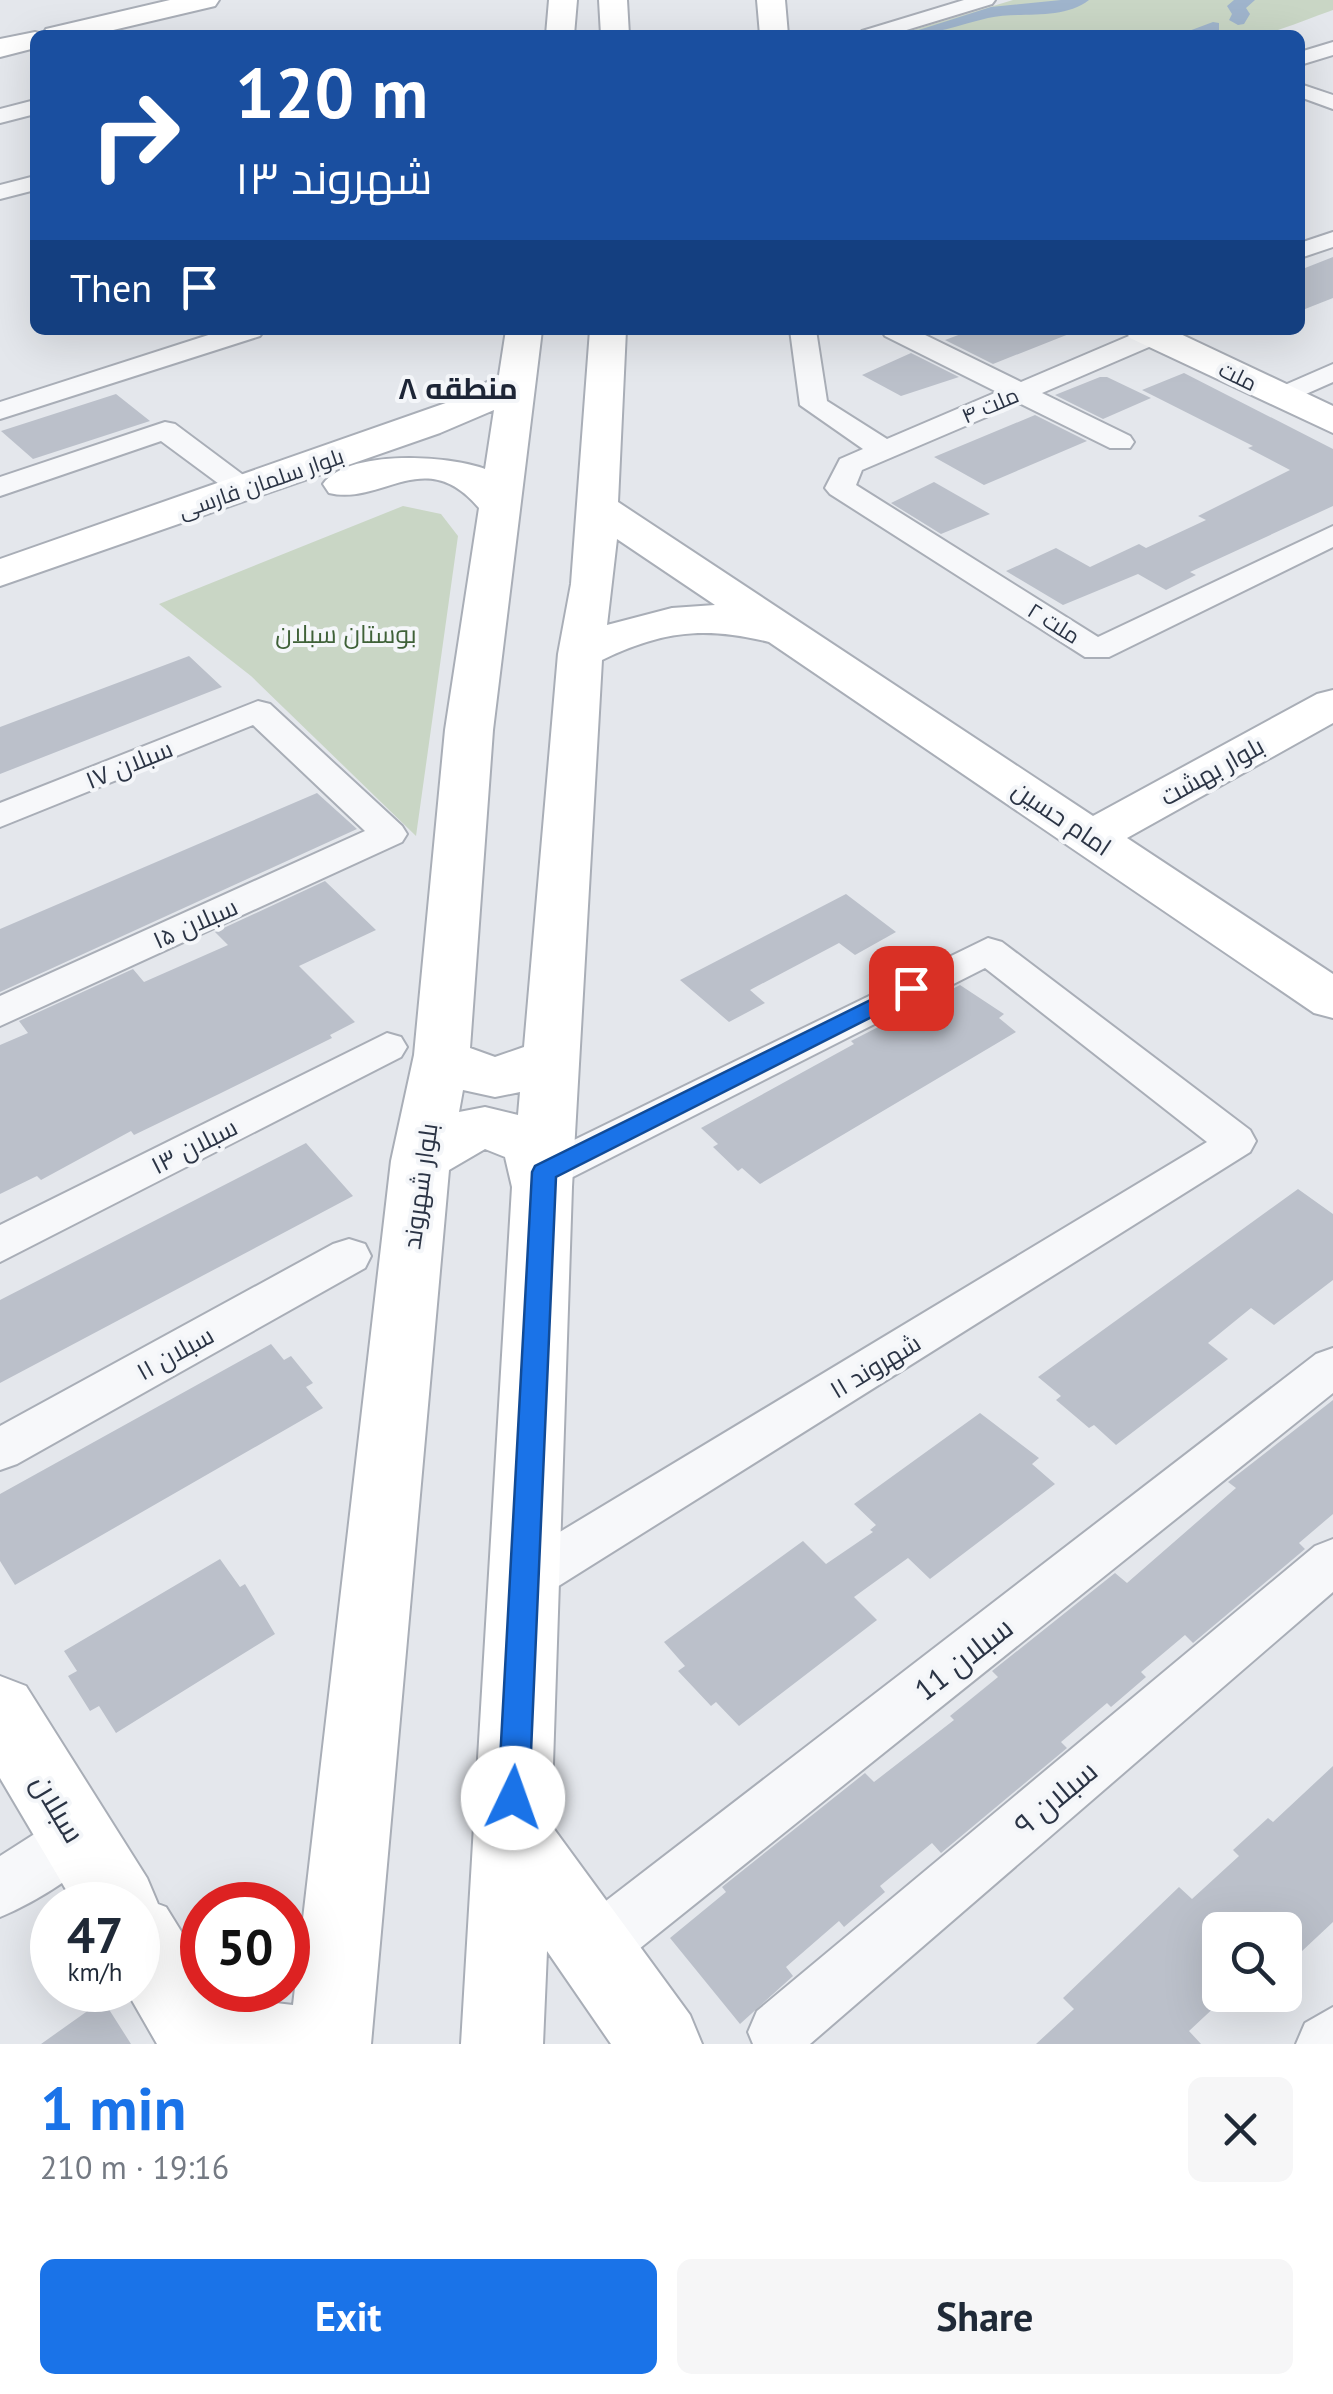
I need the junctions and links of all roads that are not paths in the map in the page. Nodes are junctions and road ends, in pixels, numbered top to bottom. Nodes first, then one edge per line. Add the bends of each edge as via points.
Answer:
1 (206, 0) edge
2 (563, 0) edge
3 (613, 0) edge
4 (771, 0) edge
5 (985, 0) edge
6 (100, 30) edge
7 (560, 30) edge
8 (615, 30) edge
9 (774, 30) edge
10 (886, 30) edge
11 (30, 41) edge
12 (0, 48) edge
13 (1333, 48) edge
14 (1305, 57) edge
15 (1305, 92) edge
16 (1333, 102) edge
17 (30, 108) edge
18 (0, 116) edge
19 (30, 184) edge
20 (0, 192) edge
21 (1333, 238) edge
22 (1305, 249) edge
23 (236, 335) edge
24 (608, 335) edge
25 (805, 335) edge
26 (904, 335) edge
27 (1144, 335) edge
28 (1152, 335) edge
29 (520, 356) edge
30 (1333, 372) edge
31 (1021, 392) junction
32 (1282, 397) junction
33 (0, 411) edge
34 (1333, 421) edge
35 (426, 425) junction
36 (1120, 442) dead end
37 (885, 450) junction
38 (380, 472) junction
39 (3, 482) edge
40 (840, 488) joint
41 (244, 489) junction
42 (499, 506) junction
43 (598, 508) junction
44 (1333, 535) edge
45 (0, 573) edge
46 (0, 602) edge
47 (791, 638) junction
48 (580, 654) junction
49 (1333, 704) edge
50 (1333, 738) edge
51 (0, 816) edge
52 (389, 834) joint
53 (1105, 847) junction
54 (1333, 1000) edge
55 (0, 1012) edge
56 (415, 1051) junction
57 (550, 1057) junction
58 (420, 1161) junction
59 (543, 1180) junction
60 (0, 1246) edge
61 (350, 1256) dead end
62 (1333, 1368) edge
63 (0, 1450) edge
64 (1333, 1561) edge
65 (524, 1581) junction
66 (0, 1710) edge
67 (512, 1834) junction
68 (78, 1838) junction
69 (105, 1882) edge
70 (0, 1889) edge
71 (594, 1948) junction
72 (160, 1971) edge
73 (778, 2032) dead end
74 (1333, 2037) edge
75 (288, 2044) edge
76 (330, 2044) edge
77 (502, 2044) edge
78 (661, 2044) edge
79 (1326, 2044) edge

1 - 6 main road
2 - 7 main road
3 - 8 main road
4 - 9 main road
5 - 10 street
11 - 12 main road
13 - 14 street
15 - 16 street
17 - 18 street
19 - 20 street
21 - 22 street
23 - 33 street
24 - 43 main road
25 - 37 street via 814,405
26 - 31 street
27 - 31 street, ملت ۴
28 - 32 main road, ملت
29 - 35 main road, بلوار سلمان فارسی via 474,406
29 - 42 main road, بلوار شهروند
30 - 32 street
31 - 36 street
31 - 37 street, ملت ۴
32 - 34 main road, ملت
35 - 38 main road via 454,424 463,437
35 - 41 main road, بلوار سلمان فارسی
37 - 40 street, ملت ۴ via 850,465
38 - 42 main road, بلوار سلمان فارسی via 434,468 472,478
38 - 46 main road, بلوار سلمان فارسی
39 - 41 street via 165,430
40 - 44 street, ملت ۲ via 1097,650
41 - 45 main road, بلوار سلمان فارسی
42 - 56 main road, بلوار شهروند via 470,730
43 - 47 main road, امام حسین
43 - 48 main road
47 - 48 main road via 742,622 678,620 640,627
47 - 53 main road, امام حسین
48 - 57 main road
49 - 53 main road, بلوار بهشت
50 - 53 main road, بلوار بهشت
51 - 52 street, سبلان ۱۷ via 258,711
52 - 55 street, سبلان ۱۵
53 - 54 main road, امام حسین
56 - 57 main road via 495,1078 522,1074
56 - 58 main road, بلوار شهروند
56 - 60 street, سبلان ۱۳
57 - 59 main road
58 - 59 main road via 460,1131 499,1127 531,1145
58 - 76 main road, بلوار شهروند
59 - 65 main road
59 - 65 street, شهروند ۱۱ via 988,951 1235,1140
61 - 63 street, سبلان ۱۱
62 - 71 street, سبلان 11
64 - 73 street, سبلان ۹
65 - 67 main road
66 - 68 main road, سبلان
67 - 71 main road
67 - 77 main road
68 - 69 main road, سبلان
68 - 70 street
71 - 78 main road
72 - 75 main road via 199,2036
74 - 79 street

